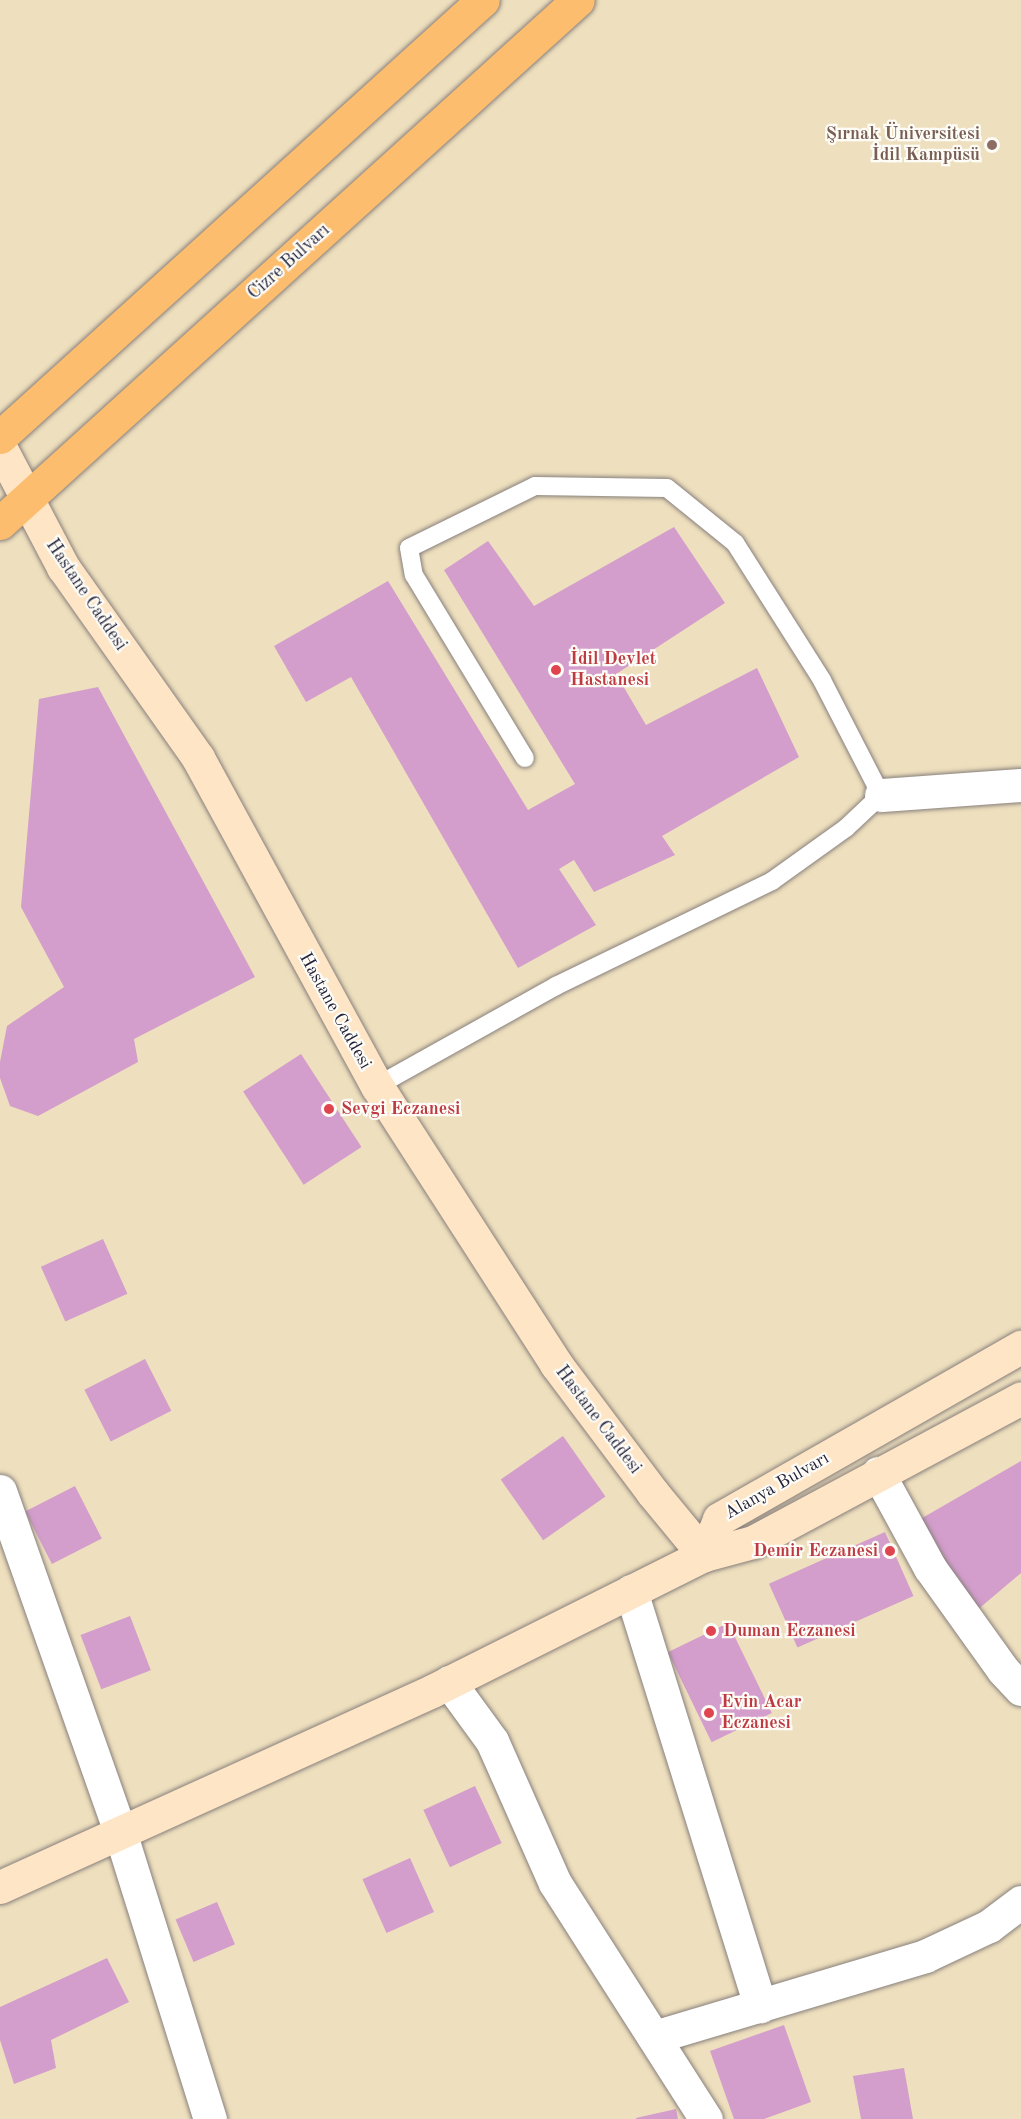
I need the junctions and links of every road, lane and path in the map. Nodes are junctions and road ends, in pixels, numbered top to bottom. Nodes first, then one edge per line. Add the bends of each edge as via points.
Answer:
1 (578, 0) edge
2 (477, 2) edge
3 (0, 437) edge
4 (0, 447) edge
5 (26, 500) junction
6 (0, 524) edge
7 (525, 758) dead end
8 (1021, 785) edge
9 (881, 795) junction
10 (377, 1086) junction
11 (1021, 1347) edge
12 (1021, 1398) edge
13 (878, 1473) junction
14 (0, 1491) edge
15 (704, 1555) junction
16 (631, 1591) junction
17 (449, 1682) junction
18 (1021, 1689) edge
19 (120, 1832) junction
20 (0, 1887) edge
21 (1021, 1902) edge
22 (760, 2006) junction
23 (654, 2037) junction
24 (210, 2119) edge
25 (706, 2119) edge

1 - 5 main road, Cizre Bulvarı
2 - 3 main road
4 - 5 main road, Hastane Caddesi
5 - 6 main road, Cizre Bulvarı
5 - 10 main road, Hastane Caddesi via 63,567 198,758
7 - 9 lane via 414,575 409,548 535,486 667,488 735,543 822,680
8 - 9 street
9 - 10 lane via 846,828 772,880 556,986
10 - 15 main road, Hastane Caddesi via 556,1364
11 - 15 main road, Alanya Bulvarı via 719,1519
12 - 13 main road, Alanya Bulvarı
13 - 15 main road, Alanya Bulvarı via 753,1542
13 - 18 street via 930,1568
14 - 19 street
15 - 16 main road
16 - 17 main road
16 - 22 street
17 - 19 main road
17 - 23 street via 492,1741 555,1883
19 - 20 main road
19 - 24 street
21 - 22 street via 989,1926 925,1956
22 - 23 street
23 - 25 street

